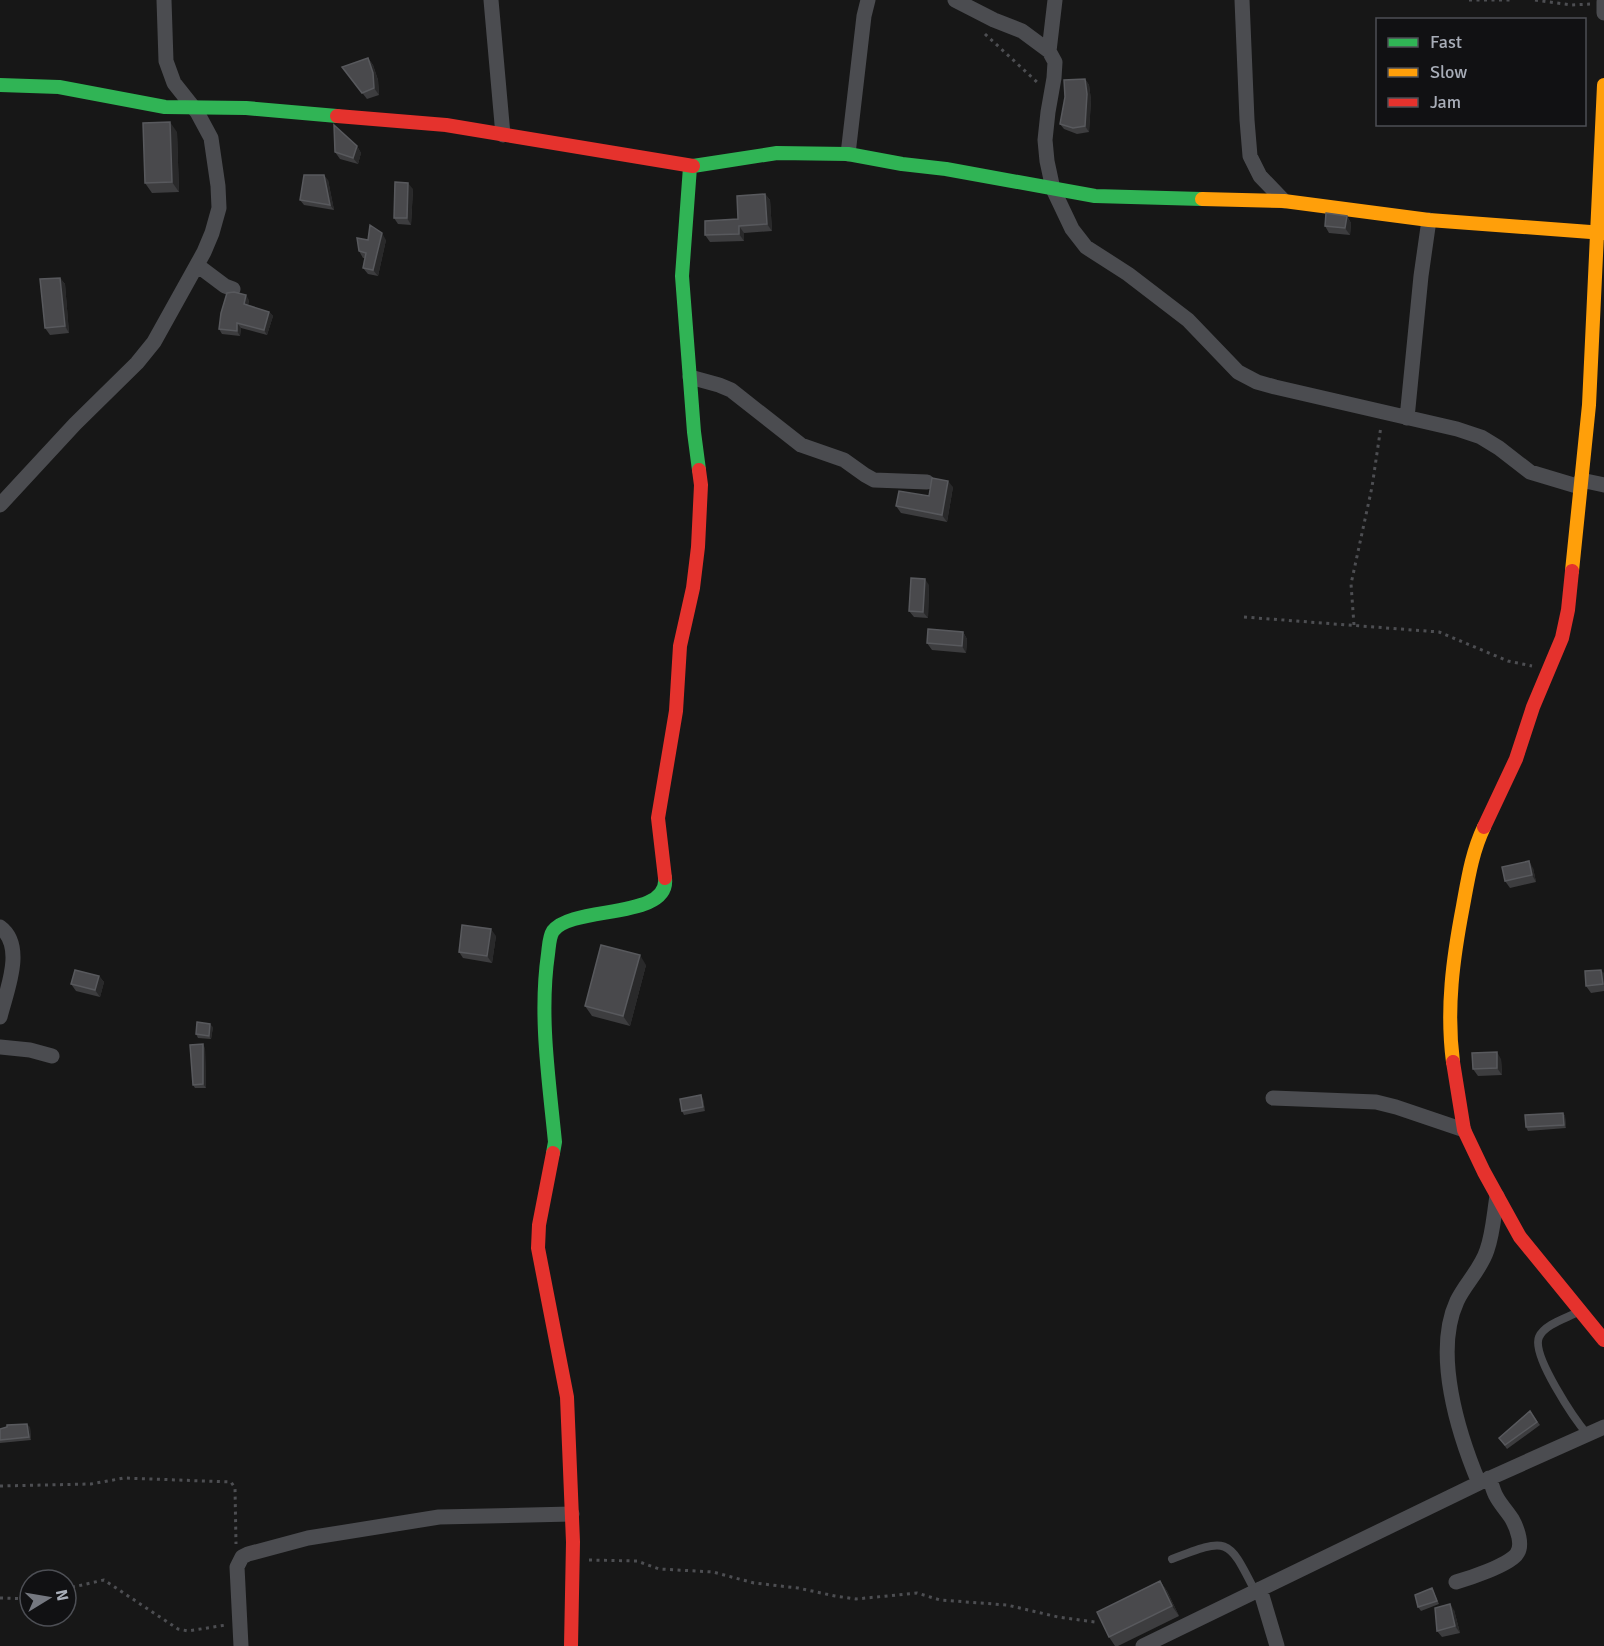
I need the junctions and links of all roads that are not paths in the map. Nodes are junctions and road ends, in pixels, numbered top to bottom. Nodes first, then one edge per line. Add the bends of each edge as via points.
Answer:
1 (164, 0) edge
2 (491, 0) edge
3 (868, 0) edge
4 (955, 0) edge
5 (1055, 0) edge
6 (1242, 0) edge
7 (1604, 3) edge
8 (1604, 13) edge
9 (1049, 51) junction
10 (0, 85) edge
11 (1604, 85) edge
12 (191, 106) junction
13 (503, 135) junction
14 (848, 154) junction
15 (690, 167) junction
16 (1053, 189) junction
17 (1284, 201) junction
18 (1429, 220) junction
19 (1600, 233) edge
20 (197, 265) junction
21 (233, 289) dead end
22 (690, 377) junction
23 (1407, 418) junction
24 (23, 480) junction
25 (927, 482) dead end
26 (1581, 483) junction
27 (1604, 485) edge
28 (0, 486) edge
29 (0, 506) edge
30 (0, 927) edge
31 (0, 1017) edge
32 (0, 1047) edge
33 (52, 1056) dead end
34 (1273, 1098) dead end
35 (1464, 1130) junction
36 (1497, 1196) junction
37 (1579, 1311) junction
38 (1604, 1340) edge
39 (1604, 1427) edge
40 (1588, 1435) junction
41 (1484, 1481) junction
42 (572, 1515) junction
43 (1172, 1559) dead end
44 (1456, 1582) dead end
45 (1258, 1590) junction
46 (241, 1646) edge
47 (572, 1646) edge
48 (1143, 1646) edge
49 (1277, 1646) edge

1 - 12 street via 166,61 174,82
2 - 13 street
3 - 14 street
4 - 9 street via 1022,31
5 - 9 street
6 - 17 street via 1250,156 1260,176
7 - 8 street
9 - 16 street via 1055,62 1045,140
10 - 12 street via 59,87 131,102
11 - 19 street
12 - 13 street via 446,125
12 - 20 street via 211,138 219,208
13 - 15 street
14 - 15 street via 777,153
14 - 16 street
15 - 22 street via 682,276
16 - 17 street via 1095,196
16 - 23 street via 1072,229 1086,247 1188,320 1238,372 1275,387
17 - 18 street
18 - 19 street
18 - 23 street
19 - 26 street
20 - 21 street
20 - 24 street via 154,342
22 - 25 street via 731,390 801,445 844,460 874,480
22 - 42 street via 701,485 700,516 693,588 680,646 676,711 658,818 666,884 663,893 648,904 560,925 551,936 546,969 545,1037 555,1142 538,1248 567,1397
23 - 26 street via 1481,437 1530,472
24 - 28 street
24 - 29 street
26 - 27 street
26 - 35 street via 1562,638 1516,759 1478,840 1457,939 1449,1010 1451,1060
30 - 31 street via 11,941 14,957
32 - 33 street
34 - 35 street via 1376,1102
35 - 36 street
36 - 37 street via 1520,1237
36 - 41 street via 1487,1252 1457,1302 1446,1348 1468,1457
37 - 38 street
37 - 40 lane via 1543,1332 1538,1348 1556,1387
39 - 40 street
40 - 41 street
41 - 44 street via 1513,1521 1519,1549 1515,1556 1497,1566
41 - 45 street
42 - 46 street via 439,1516 358,1528 248,1554 237,1567
42 - 47 street
43 - 45 lane via 1203,1547 1222,1546 1231,1550
45 - 48 street
45 - 49 street

